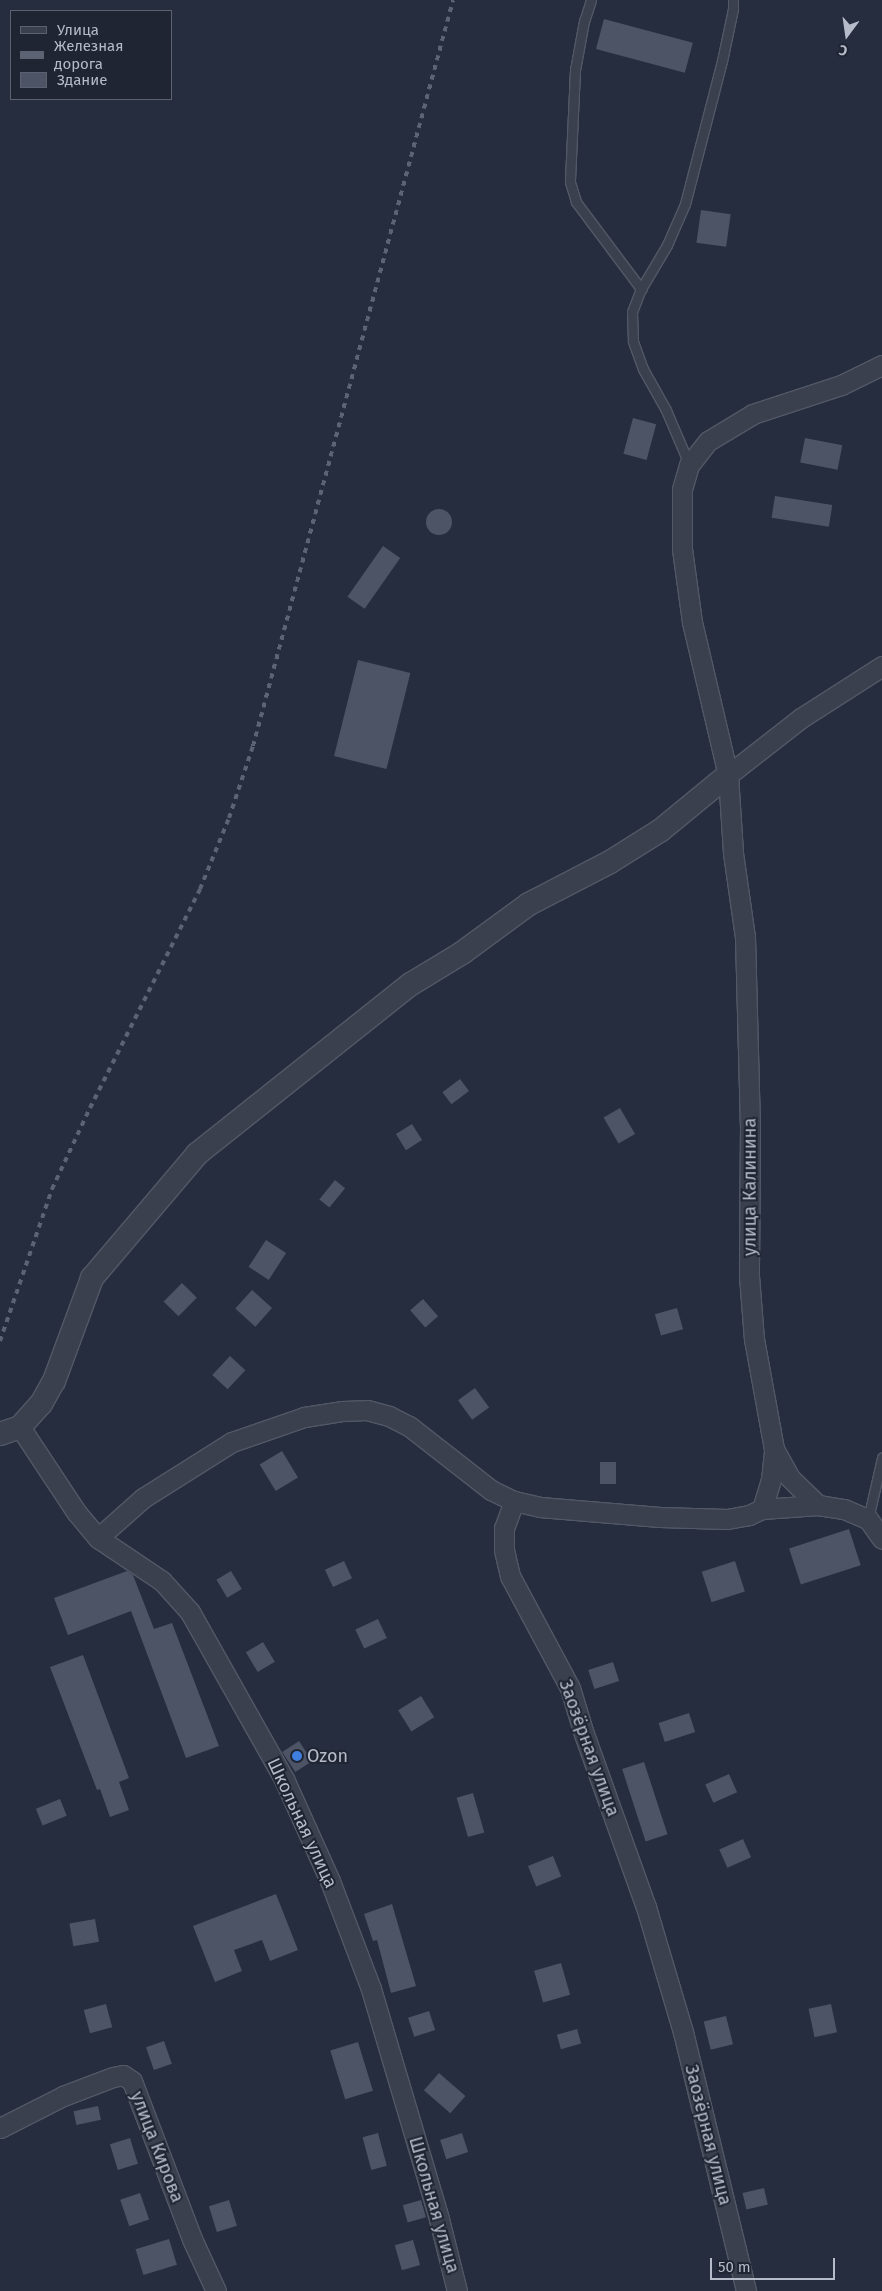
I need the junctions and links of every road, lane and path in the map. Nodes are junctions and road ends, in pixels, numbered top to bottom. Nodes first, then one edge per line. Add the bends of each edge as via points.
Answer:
1 (591, 0) edge
2 (733, 0) edge
3 (641, 289) junction
4 (882, 365) edge
5 (689, 465) junction
6 (882, 666) edge
7 (728, 775) junction
8 (10, 1430) edge
9 (774, 1449) junction
10 (882, 1458) edge
11 (514, 1502) junction
12 (818, 1505) junction
13 (762, 1509) junction
14 (868, 1519) junction
15 (98, 1538) junction
16 (882, 1539) edge
17 (0, 2128) edge
18 (216, 2291) edge
19 (457, 2291) edge
20 (746, 2291) edge

1 - 3 lane via 575,70 570,182 576,202
2 - 3 lane via 722,61 685,204 667,245
3 - 5 lane via 632,312 633,341
4 - 5 street via 841,385 753,414 708,441
5 - 7 street, улица Калинина via 682,490 682,549 692,622
6 - 7 street via 801,718
7 - 8 street via 661,830 610,862 529,904 462,953 411,984 197,1154 92,1278 54,1381 41,1404
7 - 9 street, улица Калинина via 733,853 746,957 750,1276 754,1339
8 - 15 street, Школьная улица
9 - 12 street, улица Калинина via 790,1478
9 - 13 street via 771,1480
10 - 14 lane
11 - 13 street via 660,1517 728,1518
11 - 15 street via 491,1490 409,1426 367,1410 342,1411 304,1416 232,1442 143,1498
11 - 20 street, Заозёрная улица via 504,1528 504,1550 510,1576 570,1688 646,1907 683,2032
12 - 13 street
12 - 14 street via 844,1509
14 - 16 street
15 - 19 street, Школьная улица via 162,1581 190,1612 284,1779 330,1881 371,1989
17 - 18 street, улица Кирова via 63,2096 113,2077 123,2075 132,2081 192,2240

